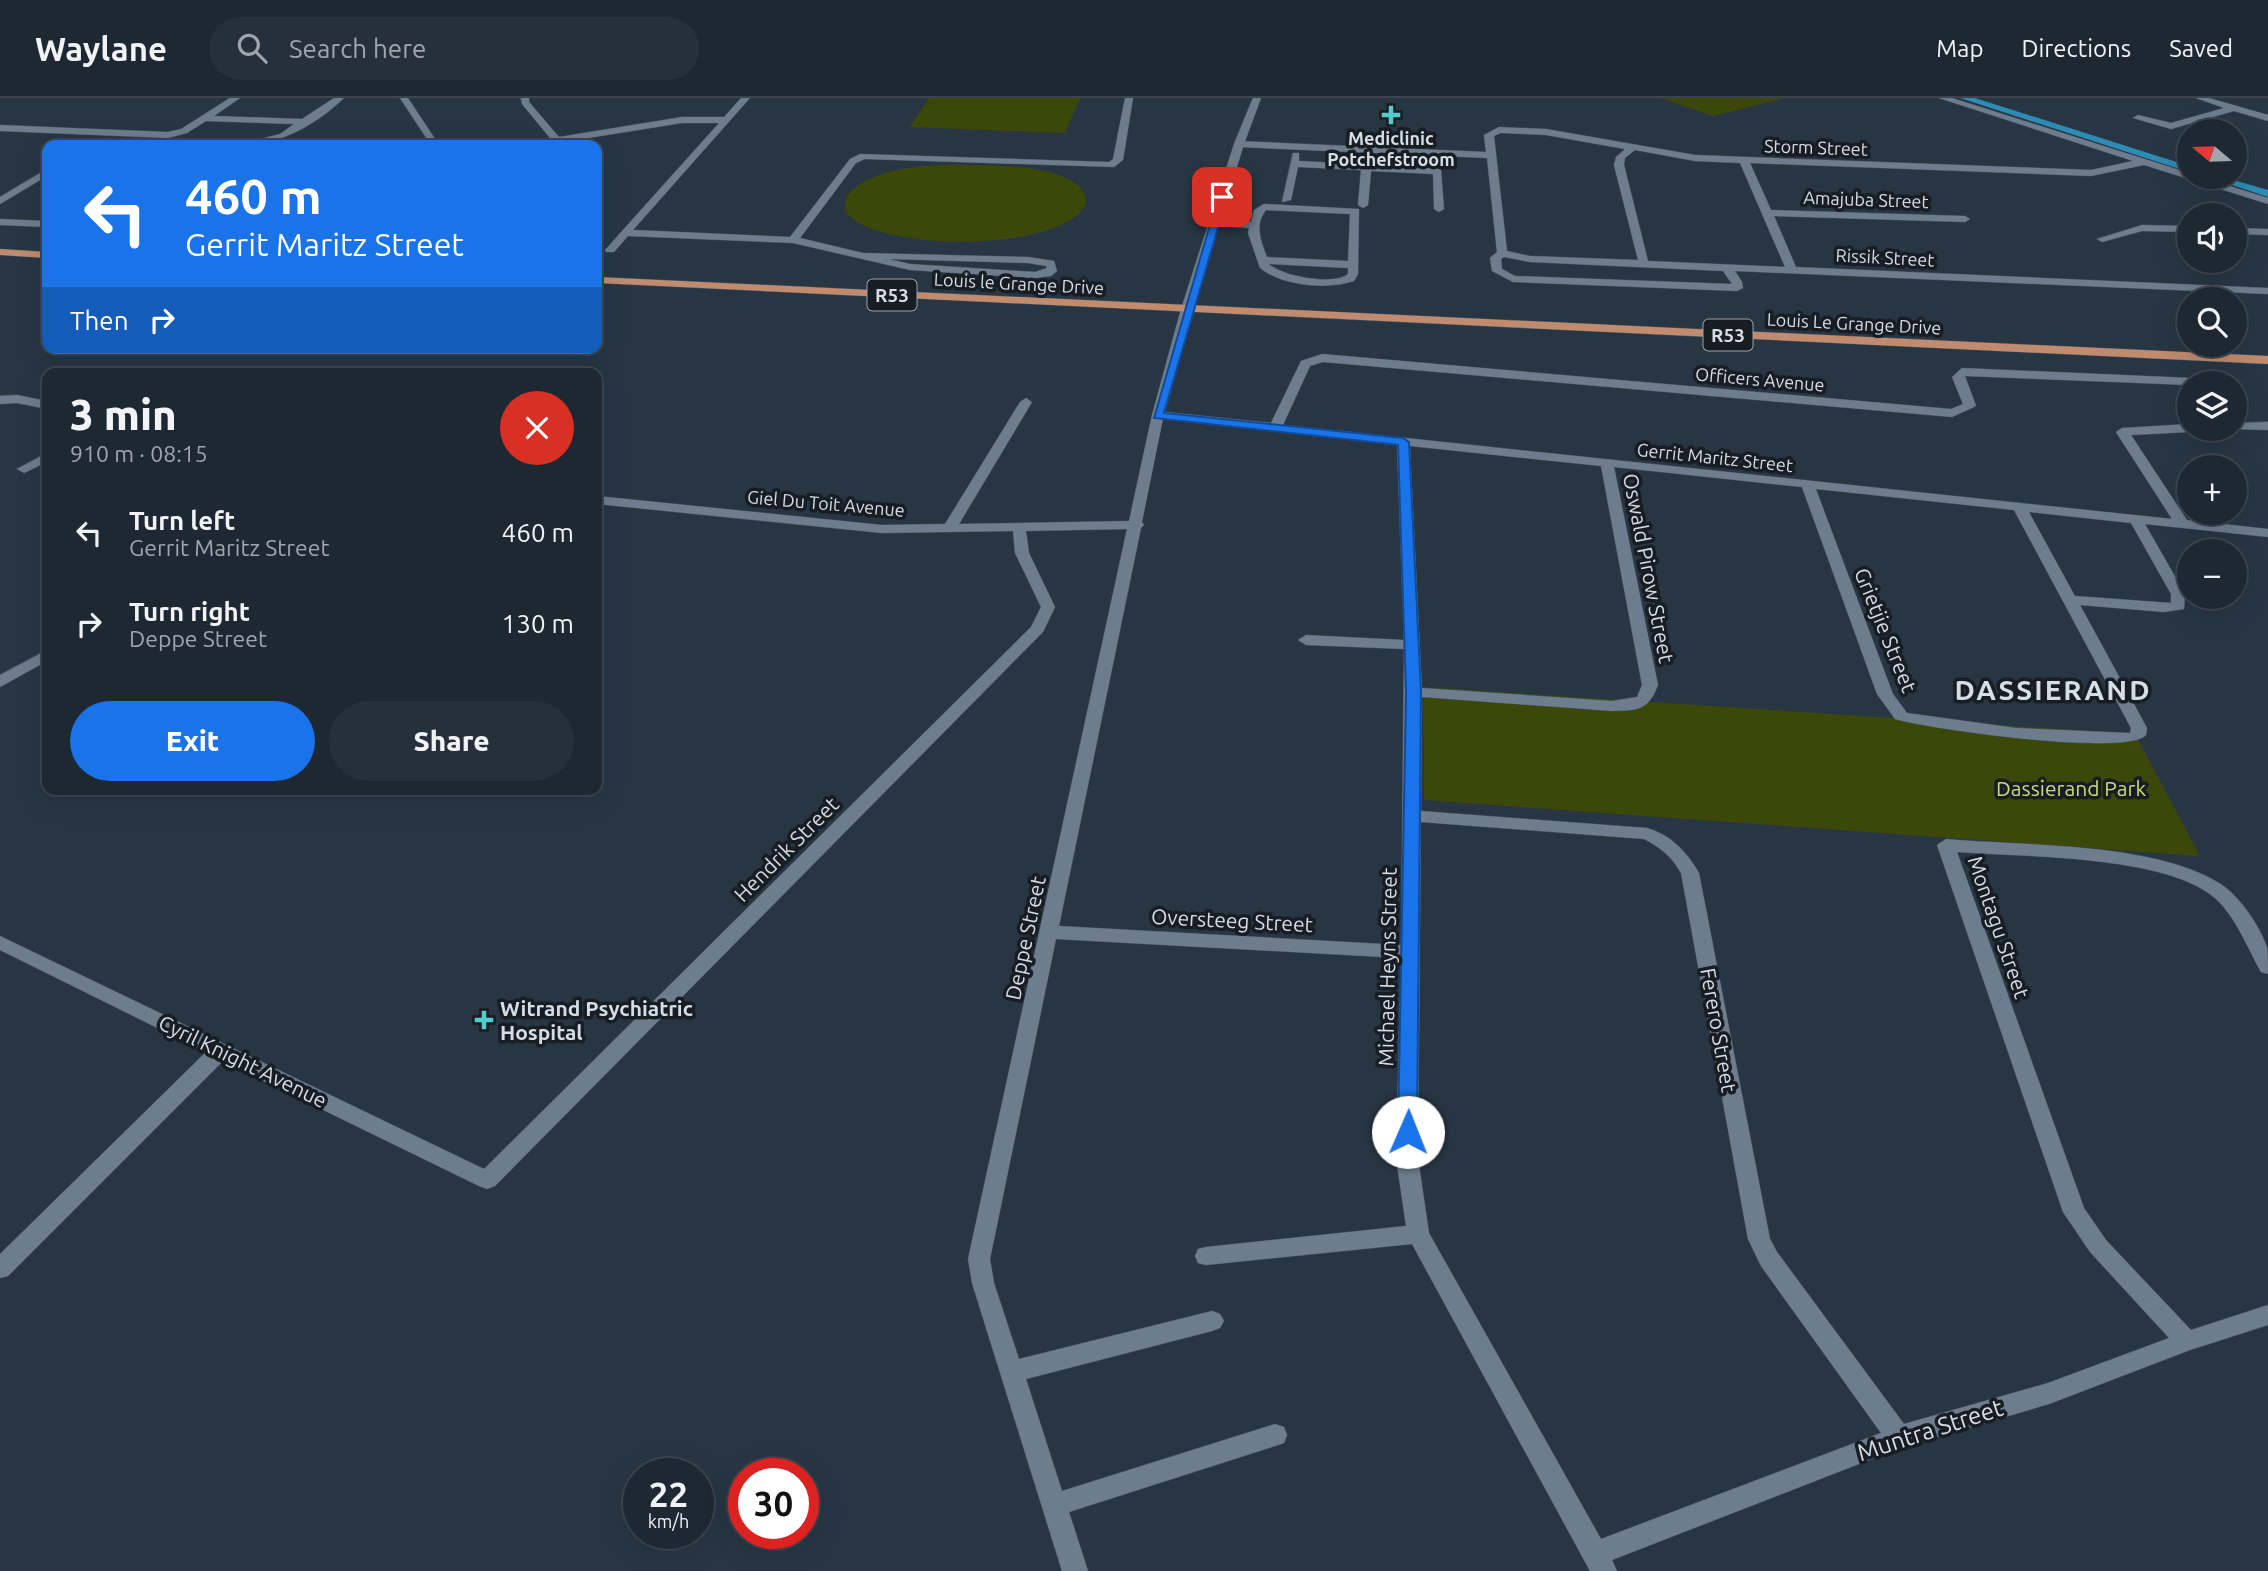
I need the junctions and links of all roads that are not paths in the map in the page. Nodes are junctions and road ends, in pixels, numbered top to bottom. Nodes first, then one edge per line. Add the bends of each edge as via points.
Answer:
1 (236, 98) edge
2 (340, 98) edge
3 (404, 98) edge
4 (525, 98) edge
5 (747, 98) edge
6 (1129, 98) edge
7 (1257, 98) edge
8 (1943, 98) edge
9 (2204, 99) edge
10 (2234, 108) junction
11 (204, 118) junction
12 (2138, 118) dead end
13 (2268, 118) edge
14 (726, 120) junction
15 (305, 122) junction
16 (0, 128) edge
17 (268, 140) edge
18 (432, 140) edge
19 (557, 140) edge
20 (575, 140) edge
21 (1239, 144) junction
22 (1632, 148) junction
23 (1363, 150) junction
24 (1437, 153) junction
25 (1491, 156) junction
26 (1744, 160) junction
27 (2143, 162) junction
28 (1363, 168) junction
29 (1438, 172) junction
30 (2177, 172) edge
31 (42, 175) edge
32 (2231, 189) edge
33 (1286, 200) dead end
34 (0, 201) edge
35 (2268, 201) edge
36 (1363, 205) dead end
37 (1439, 209) dead end
38 (1766, 213) junction
39 (1965, 219) dead end
40 (0, 222) edge
41 (1213, 223) junction
42 (42, 224) edge
43 (1255, 225) junction
44 (2177, 229) edge
45 (2247, 231) edge
46 (2268, 232) edge
47 (624, 233) junction
48 (2102, 239) dead end
49 (793, 240) junction
50 (610, 250) dead end
51 (0, 252) edge
52 (1502, 253) junction
53 (42, 255) edge
54 (867, 256) junction
55 (1263, 260) junction
56 (1353, 265) junction
57 (1644, 265) junction
58 (1727, 268) junction
59 (1792, 270) junction
60 (602, 280) edge
61 (2268, 291) edge
62 (1188, 309) junction
63 (2268, 360) edge
64 (2177, 380) edge
65 (2247, 384) edge
66 (2250, 384) dead end
67 (0, 400) edge
68 (1026, 402) dead end
69 (41, 403) edge
70 (1158, 415) junction
71 (2268, 426) edge
72 (1276, 427) junction
73 (2247, 427) edge
74 (2177, 429) edge
75 (1403, 442) junction
76 (42, 460) edge
77 (1607, 463) junction
78 (24, 469) dead end
79 (1808, 485) junction
80 (602, 501) edge
81 (2020, 508) junction
82 (2177, 515) edge
83 (2135, 519) junction
84 (2177, 523) edge
85 (1137, 525) junction
86 (2199, 525) edge
87 (1020, 526) junction
88 (949, 528) junction
89 (2268, 533) edge
90 (2070, 600) junction
91 (1306, 639) dead end
92 (1412, 645) junction
93 (42, 658) edge
94 (0, 682) edge
95 (1414, 692) junction
96 (1412, 816) junction
97 (1049, 932) junction
98 (0, 942) edge
99 (1411, 952) junction
100 (2268, 967) edge
101 (222, 1049) junction
102 (487, 1180) joint
103 (1418, 1234) junction
104 (1206, 1256) dead end
105 (0, 1269) edge
106 (2268, 1315) edge
107 (1212, 1321) dead end
108 (2187, 1341) junction
109 (1011, 1372) junction
110 (1275, 1435) dead end
111 (1899, 1437) junction
112 (1054, 1505) junction
113 (1600, 1562) edge
114 (1075, 1571) edge

1 - 11 street
2 - 15 street
3 - 18 street
4 - 19 street
5 - 14 street
6 - 49 street via 1116,163 1094,166 863,156 853,161
7 - 21 street, Deppe Street
8 - 27 street
9 - 10 street
10 - 12 street via 2171,126
10 - 13 street
11 - 15 street
11 - 16 street via 172,135
14 - 20 street via 681,120
14 - 47 street
15 - 17 street
21 - 23 street
21 - 41 street, Deppe Street
22 - 25 street, Storm Street via 1546,132 1490,132
22 - 26 street, Storm Street via 1678,157
22 - 57 street via 1619,164
23 - 24 street
23 - 28 street
24 - 25 street
24 - 29 street
25 - 52 street
26 - 27 street, Storm Street via 2091,173
26 - 38 street
27 - 30 street
28 - 29 street
28 - 33 street via 1295,159
28 - 36 street
29 - 37 street
31 - 34 street
32 - 35 street
38 - 39 street, Amajuba Street
38 - 59 street
40 - 42 street
41 - 43 street
41 - 62 street, Deppe Street
43 - 55 street via 1253,233
43 - 56 street via 1264,207 1355,211
44 - 48 street via 2142,228
45 - 46 street
47 - 49 street
47 - 50 street
49 - 54 street
51 - 53 main road
52 - 57 street, Rissik Street via 1530,259
52 - 58 street via 1494,258 1497,271 1513,279 1737,288
54 - 54 street via 1028,260 1050,263 1053,269 1035,275 940,271
55 - 56 street
55 - 56 street via 1265,268 1281,276 1334,283 1350,279
57 - 58 street, Rissik Street
58 - 59 street, Rissik Street
59 - 61 street, Rissik Street
60 - 62 main road, Louis le Grange Drive / R53
62 - 63 main road, Louis Le Grange Drive / R53
62 - 70 street, Deppe Street
64 - 72 street, Officers Avenue via 1965,371 1958,377 1970,406 1952,413 1322,358 1305,364
65 - 66 street, Officers Avenue
67 - 69 street
68 - 88 street
70 - 72 street, Gerrit Maritz Street
70 - 85 street, Deppe Street
71 - 73 street
72 - 75 street, Gerrit Maritz Street
74 - 82 street via 2122,432
75 - 77 street, Gerrit Maritz Street
75 - 92 street, Michael Heyns Street
76 - 78 street
77 - 79 street, Gerrit Maritz Street
77 - 95 street, Oswald Pirow Street via 1650,685 1644,700 1612,706
79 - 81 street, Gerrit Maritz Street
79 - 90 street, Grietjie Street via 1885,694 1907,719 2102,740 2138,734 2139,728
80 - 88 street, Giel Du Toit Avenue via 882,529
81 - 83 street, Gerrit Maritz Street
81 - 90 street, Grietjie Street
83 - 84 street, Gerrit Maritz Street
83 - 90 street via 2178,594 2179,606
85 - 87 street, Giel Du Toit Avenue
85 - 97 street, Deppe Street
86 - 89 street, Gerrit Maritz Street
87 - 88 street, Giel Du Toit Avenue
87 - 102 street, Hendrik Street via 1022,553 1048,607 1038,629
91 - 92 street
92 - 95 street, Michael Heyns Street
93 - 94 street
95 - 96 street, Michael Heyns Street
96 - 99 street, Michael Heyns Street
96 - 111 street, Ferero Street via 1647,834 1669,845 1685,863 1759,1239
97 - 99 street, Oversteeg Street
97 - 109 street, Deppe Street via 979,1259
98 - 101 street, Cyril Knight Avenue
99 - 103 street, Michael Heyns Street via 1407,1158
100 - 108 street, Montagu Street via 2229,902 2198,880 2131,861 1946,845 2074,1212 2098,1246
101 - 102 street, Cyril Knight Avenue
101 - 105 street
103 - 104 street
103 - 113 street, Michael Heyns Street
106 - 108 street, Muntra Street
107 - 109 street
108 - 111 street, Muntra Street via 2049,1393
109 - 112 street, Deppe Street
110 - 112 street
111 - 113 street, Muntra Street
112 - 114 street, Deppe Street

